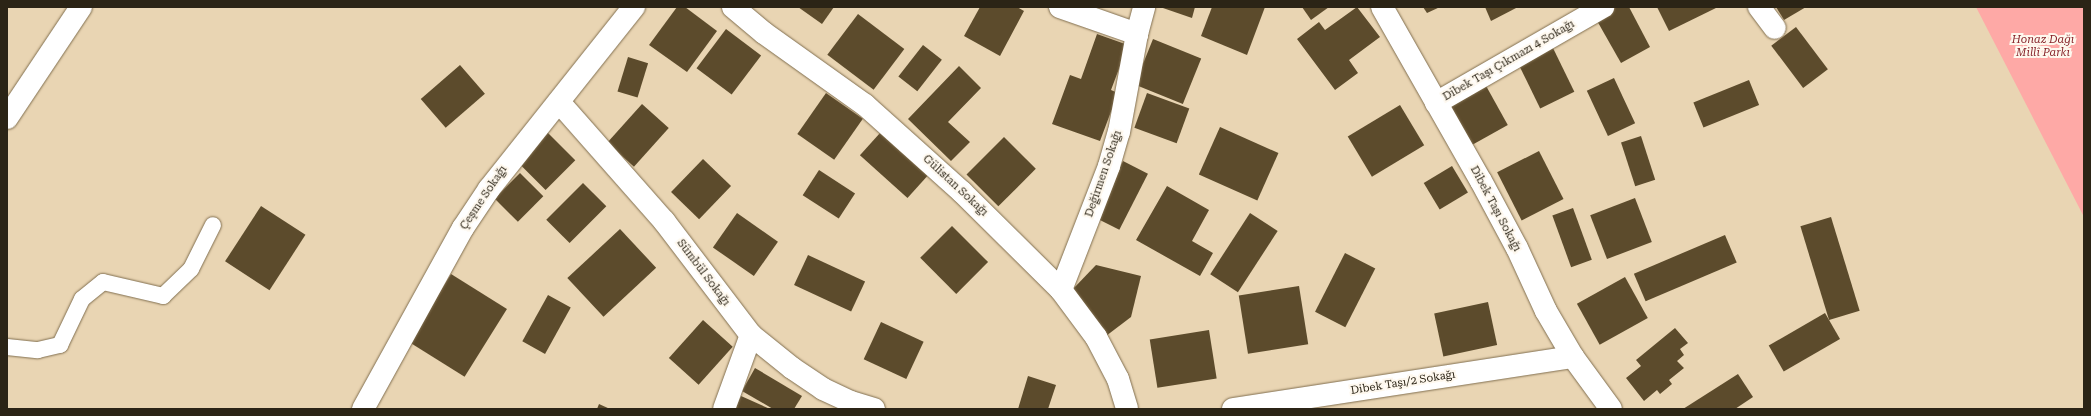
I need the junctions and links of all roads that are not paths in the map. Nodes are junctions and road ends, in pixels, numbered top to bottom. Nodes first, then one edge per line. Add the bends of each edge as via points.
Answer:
1 (81, 7) edge
2 (634, 7) edge
3 (733, 7) edge
4 (1060, 7) edge
5 (1144, 7) edge
6 (1382, 7) edge
7 (1603, 7) edge
8 (1758, 7) edge
9 (1774, 28) dead end
10 (1137, 34) junction
11 (559, 102) junction
12 (1436, 103) junction
13 (7, 118) edge
14 (213, 225) dead end
15 (1061, 290) junction
16 (751, 335) junction
17 (7, 347) edge
18 (1573, 357) junction
19 (363, 409) edge
20 (724, 409) edge
21 (874, 409) edge
22 (1127, 409) edge
23 (1233, 409) edge
24 (1611, 409) edge

1 - 13 street
2 - 11 street, Çeşme Sokağı
3 - 15 street, Gülistan Sokağı via 764,33 866,105 962,192
4 - 10 street
5 - 10 street, Değirmen Sokağı
6 - 12 street, Dibek Taşı Sokağı
7 - 12 street, Dibek Taşı Çıkmazı 4 Sokağı
8 - 9 street
10 - 15 street, Değirmen Sokağı via 1119,132 1109,166
11 - 16 street, Sümbül Sokağı via 664,220
11 - 19 street, Çeşme Sokağı via 509,161 463,228
12 - 18 street, Dibek Taşı Sokağı
14 - 17 lane via 191,269 163,296 103,282 82,299 60,345 38,350
15 - 22 street, Gülistan Sokağı via 1096,337 1118,379
16 - 20 street
16 - 21 street, Sümbül Sokağı via 792,368 824,389 851,402
18 - 23 street, Dibek Taşı/2 Sokağı
18 - 24 street, Dibek Taşı Sokağı

